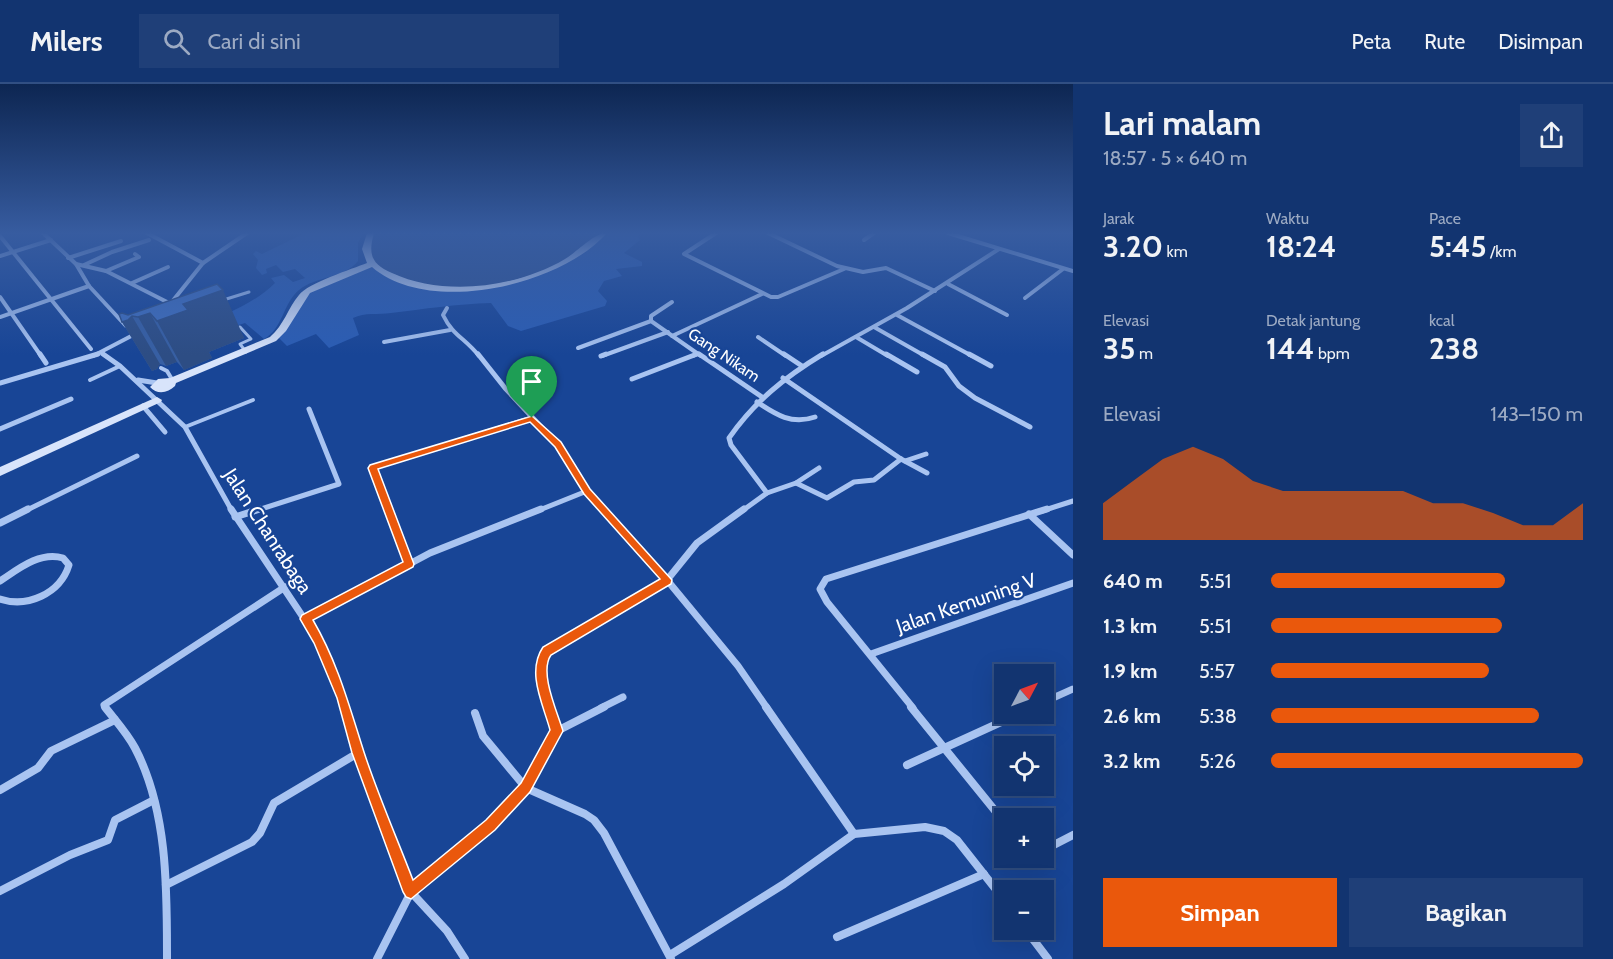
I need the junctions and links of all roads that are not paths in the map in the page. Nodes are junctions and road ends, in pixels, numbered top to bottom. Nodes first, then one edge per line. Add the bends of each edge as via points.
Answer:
1 (32, 274) edge
2 (82, 274) edge
3 (112, 274) edge
4 (153, 274) edge
5 (194, 274) edge
6 (348, 274) edge
7 (389, 274) edge
8 (537, 274) edge
9 (723, 274) edge
10 (833, 274) edge
11 (898, 274) edge
12 (963, 274) edge
13 (1057, 274) edge
14 (132, 283) junction
15 (948, 284) junction
16 (89, 286) junction
17 (935, 291) junction
18 (249, 292) dead end
19 (762, 294) junction
20 (0, 297) edge
21 (1025, 298) dead end
22 (53, 299) junction
23 (218, 302) edge
24 (672, 302) dead end
25 (171, 303) junction
26 (447, 308) dead end
27 (168, 310) edge
28 (12, 313) junction
29 (897, 315) junction
30 (1007, 315) dead end
31 (0, 317) edge
32 (651, 321) junction
33 (874, 327) junction
34 (450, 330) junction
35 (131, 331) edge
36 (141, 331) edge
37 (230, 331) dead end
38 (670, 334) junction
39 (758, 337) dead end
40 (856, 337) junction
41 (384, 342) dead end
42 (578, 348) dead end
43 (91, 349) dead end
44 (246, 352) junction
45 (102, 353) junction
46 (697, 354) junction
47 (601, 356) dead end
48 (46, 363) dead end
49 (120, 366) junction
50 (802, 366) junction
51 (991, 366) dead end
52 (161, 368) dead end
53 (917, 372) dead end
54 (783, 378) junction
55 (134, 379) junction
56 (632, 379) dead end
57 (90, 380) dead end
58 (172, 381) junction
59 (0, 384) edge
60 (161, 386) junction
61 (71, 399) dead end
62 (759, 399) junction
63 (157, 400) junction
64 (253, 400) dead end
65 (143, 406) junction
66 (309, 409) dead end
67 (814, 417) dead end
68 (532, 418) junction
69 (185, 427) junction
70 (1030, 427) dead end
71 (0, 429) edge
72 (165, 432) dead end
73 (926, 454) dead end
74 (136, 456) dead end
75 (903, 460) junction
76 (819, 468) dead end
77 (0, 472) edge
78 (927, 473) dead end
79 (796, 483) junction
80 (587, 491) junction
81 (767, 494) junction
82 (1073, 501) edge
83 (1029, 514) junction
84 (235, 517) junction
85 (0, 523) edge
86 (1073, 555) edge
87 (409, 564) junction
88 (667, 580) junction
89 (0, 581) edge
90 (1073, 583) edge
91 (285, 586) junction
92 (0, 599) edge
93 (306, 619) junction
94 (871, 654) junction
95 (1073, 689) edge
96 (623, 698) dead end
97 (1054, 698) edge
98 (475, 713) dead end
99 (115, 720) junction
100 (997, 724) edge
101 (557, 731) junction
102 (944, 748) junction
103 (358, 753) junction
104 (907, 765) dead end
105 (526, 788) junction
106 (0, 790) edge
107 (154, 800) junction
108 (994, 810) edge
109 (854, 834) junction
110 (1073, 835) edge
111 (1054, 845) edge
112 (984, 874) junction
113 (166, 885) junction
114 (994, 887) edge
115 (0, 891) edge
116 (411, 892) junction
117 (837, 937) dead end
118 (1034, 940) edge
119 (670, 957) edge
120 (167, 959) edge
121 (377, 959) edge
122 (465, 959) edge
123 (1048, 959) edge

1 - 22 street
2 - 16 street
3 - 14 street
4 - 14 street
5 - 25 street
6 - 44 street via 307,291 281,332
7 - 8 street via 414,284 468,289
9 - 19 street
10 - 19 street via 778,297
11 - 17 street
12 - 15 street
13 - 21 street
14 - 25 street
15 - 17 street
15 - 30 street
16 - 22 street
16 - 35 street
17 - 29 street
18 - 23 lane
19 - 38 street
20 - 28 street
22 - 28 street
22 - 43 street
24 - 32 street via 651,316
25 - 27 street
26 - 34 street via 443,315
28 - 31 street
28 - 48 street
29 - 33 street
29 - 51 street
32 - 38 street, Gang Nikam
32 - 42 street
33 - 40 street
33 - 70 street via 945,367 957,385 974,397
34 - 41 street
34 - 68 street via 468,341
36 - 45 street
37 - 44 lane via 240,327 251,339 240,344
38 - 46 street, Gang Nikam
38 - 47 street
39 - 50 street
40 - 50 street
40 - 53 street
44 - 58 street
45 - 49 street, Jalan Chanrabaga
45 - 59 street
46 - 56 street
46 - 62 street, Gang Nikam
49 - 55 street, Jalan Chanrabaga
49 - 57 lane
50 - 54 street
52 - 58 lane
54 - 62 street
54 - 75 street
55 - 60 street
55 - 63 street, Jalan Chanrabaga
58 - 60 street via 165,380
60 - 63 street
61 - 71 street
62 - 67 street, Gang Nikam via 787,420 802,422
62 - 81 street via 729,438
63 - 65 street
63 - 69 street, Jalan Chanrabaga
64 - 69 lane
65 - 72 street
65 - 77 street
66 - 84 street via 339,484
68 - 80 street via 558,445
68 - 87 street via 373,468
69 - 84 street, Jalan Chanrabaga
73 - 75 street
74 - 85 street
75 - 78 street
75 - 79 street via 874,480 854,482 827,498
76 - 79 street
79 - 81 street
80 - 87 street
80 - 88 street
81 - 88 street via 697,543
82 - 83 street
83 - 86 street
83 - 94 street via 826,579 820,589 823,597
84 - 91 street, Jalan Chanrabaga
87 - 93 street
88 - 101 street via 547,651 541,659 541,676
88 - 109 street via 738,666
89 - 92 street via 44,557 62,558 69,566 65,577 47,592 19,602
90 - 94 street, Jalan Kemuning V
91 - 93 street, Jalan Chanrabaga
91 - 99 street via 104,705
93 - 103 street, Jalan Chanrabaga via 343,698
94 - 102 street
95 - 97 street
96 - 101 street
98 - 105 street via 483,736
99 - 106 street via 49,752 36,770
99 - 107 street via 136,750
100 - 102 street
101 - 105 street
102 - 104 street
102 - 108 street
103 - 113 street via 274,803 260,835 252,842
103 - 116 street, Jalan Chanrabaga
105 - 116 street via 490,825
105 - 119 street via 594,820
107 - 113 street
107 - 115 street via 115,820 108,840
109 - 112 street via 925,827 944,831 957,840
109 - 119 street
110 - 111 street
112 - 114 street
112 - 117 street
113 - 120 street
116 - 121 street
116 - 122 street via 447,931
118 - 123 street

